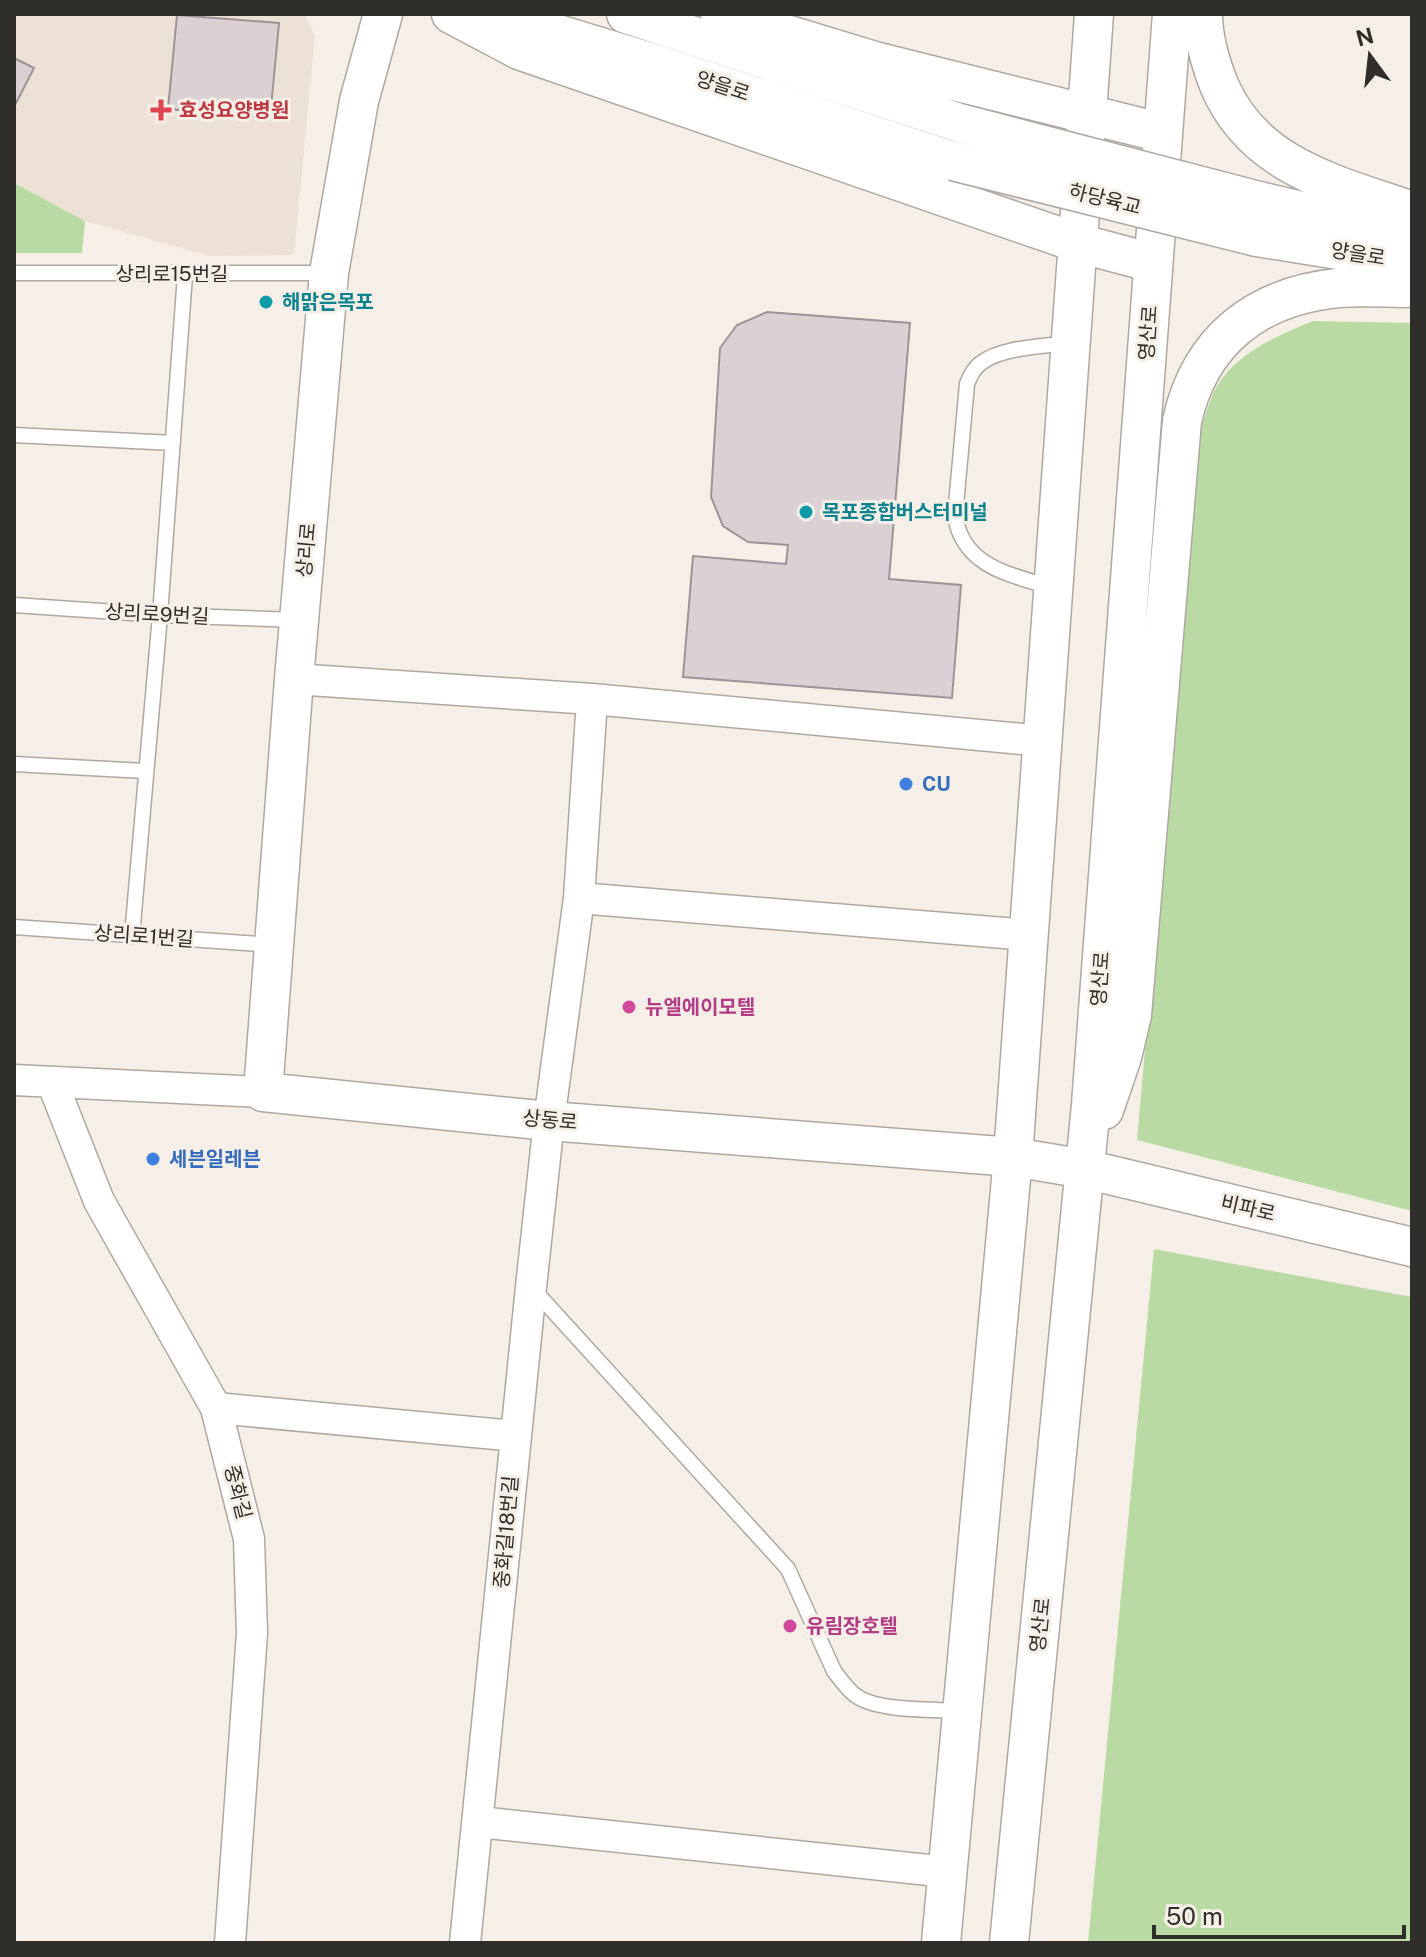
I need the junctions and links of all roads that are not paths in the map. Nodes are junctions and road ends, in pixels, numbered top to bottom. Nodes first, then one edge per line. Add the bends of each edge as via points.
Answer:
1 (383, 14) edge
2 (451, 14) edge
3 (492, 14) edge
4 (626, 14) edge
5 (720, 14) edge
6 (1094, 14) edge
7 (1172, 14) edge
8 (1203, 14) edge
9 (1087, 114) junction
10 (963, 124) joint
11 (1163, 133) junction
12 (953, 161) joint
13 (1412, 211) edge
14 (1258, 219) junction
15 (1412, 237) edge
16 (1078, 243) junction
17 (1412, 262) edge
18 (1153, 263) junction
19 (14, 273) edge
20 (329, 273) junction
21 (185, 275) junction
22 (1412, 288) edge
23 (1072, 342) junction
24 (14, 435) edge
25 (173, 443) junction
26 (1054, 589) junction
27 (14, 605) edge
28 (160, 615) junction
29 (300, 620) junction
30 (294, 679) junction
31 (592, 699) junction
32 (1044, 741) junction
33 (14, 764) edge
34 (145, 771) junction
35 (579, 898) junction
36 (14, 927) edge
37 (1029, 935) junction
38 (132, 936) junction
39 (274, 945) junction
40 (14, 1080) edge
41 (52, 1082) junction
42 (263, 1092) junction
43 (549, 1121) junction
44 (1013, 1157) junction
45 (1085, 1169) junction
46 (1412, 1247) edge
47 (531, 1287) junction
48 (216, 1408) junction
49 (515, 1436) junction
50 (962, 1711) junction
51 (479, 1822) junction
52 (947, 1872) junction
53 (230, 1943) edge
54 (465, 1943) edge
55 (941, 1943) edge
56 (1009, 1943) edge

1 - 20 street, 상리로 via 359,101
2 - 16 street via 519,50
3 - 12 street, 양을로
4 - 10 street, 양을로
5 - 9 street via 878,62
6 - 9 street
7 - 11 street, 영산로
8 - 13 street via 1210,63 1235,116 1252,135 1297,168
9 - 11 street
9 - 16 street
10 - 14 street, 하당육교, bridge
11 - 18 street, 영산로
12 - 14 street, 하당육교, bridge
14 - 15 street, 양을로
14 - 17 street, 양을로
16 - 18 street
16 - 23 street
18 - 45 street, 영산로
19 - 21 lane, 상리로15번길
20 - 21 lane, 상리로15번길
20 - 29 street, 상리로
21 - 25 lane
22 - 45 street via 1312,292 1258,311 1216,347 1188,396 1132,1015
23 - 26 street
23 - 26 lane via 998,355 973,371 967,384 955,516 965,547 981,561
24 - 25 lane
25 - 28 lane
26 - 32 street
27 - 28 lane, 상리로9번길
28 - 29 lane, 상리로9번길
28 - 34 lane
29 - 30 street, 상리로
30 - 31 street
30 - 39 street, 상리로
31 - 32 street
31 - 35 street, 중화길18번길
32 - 37 street
33 - 34 lane
34 - 38 lane
35 - 37 street
35 - 43 street, 중화길18번길
36 - 38 lane, 상리로1번길
37 - 44 street
38 - 39 lane, 상리로1번길
39 - 42 street, 상리로
40 - 41 street, 상동로
41 - 42 street, 상동로
41 - 48 street, 중화길 via 99,1201
42 - 43 street, 상동로
43 - 44 street, 상동로
43 - 47 street, 중화길18번길
44 - 45 street, 상동로
44 - 50 street
45 - 46 street, 비파로
45 - 56 street, 영산로
47 - 49 street, 중화길18번길
47 - 50 lane via 788,1569 845,1686 876,1704
48 - 49 street
48 - 53 street, 중화길 via 249,1539 252,1633
49 - 51 street, 중화길18번길
50 - 52 street
51 - 52 street
51 - 54 street, 중화길18번길
52 - 55 street

